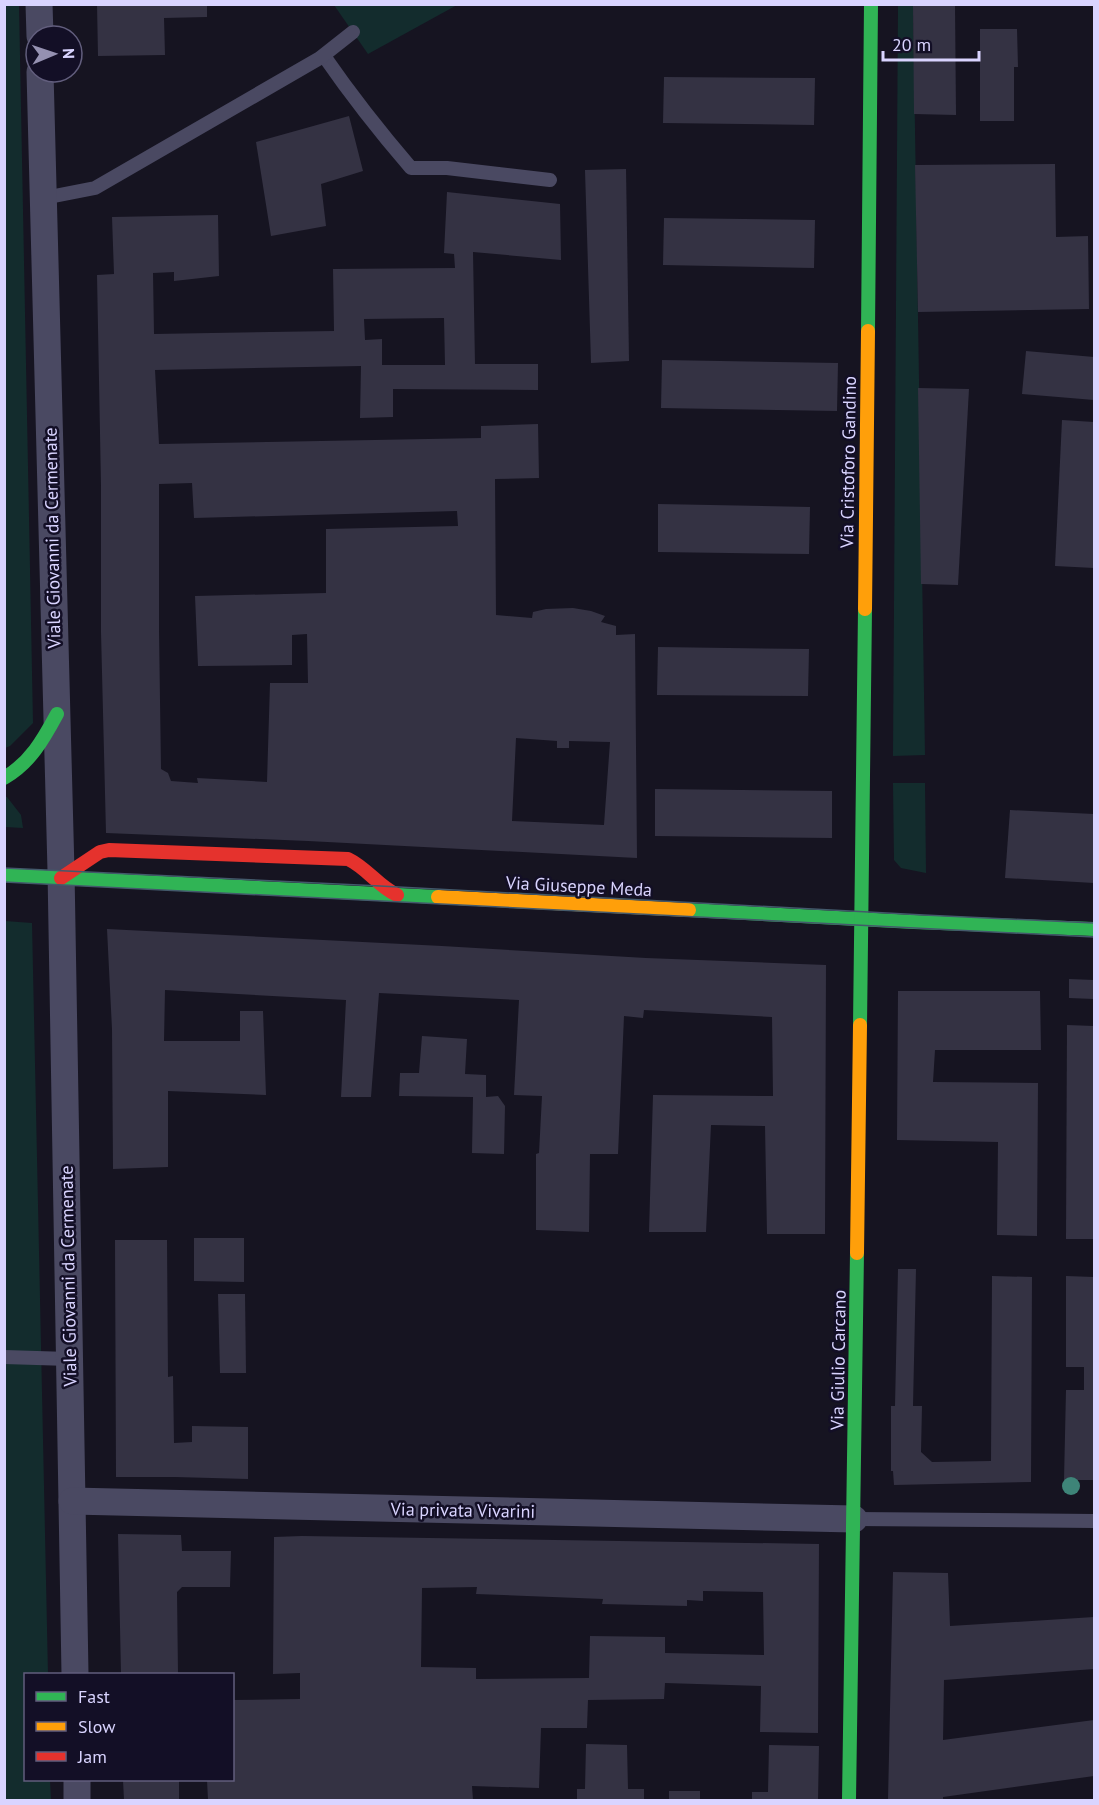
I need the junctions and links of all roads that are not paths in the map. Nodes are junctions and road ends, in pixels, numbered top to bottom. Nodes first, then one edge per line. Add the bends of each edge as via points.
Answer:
1 (39, 4) edge
2 (871, 4) edge
3 (39, 24) edge
4 (353, 32) dead end
5 (324, 56) junction
6 (40, 84) edge
7 (550, 180) dead end
8 (44, 198) junction
9 (57, 714) junction
10 (4, 778) edge
11 (4, 875) edge
12 (61, 878) junction
13 (397, 895) junction
14 (862, 919) junction
15 (1095, 929) edge
16 (4, 1357) edge
17 (69, 1359) junction
18 (72, 1501) junction
19 (854, 1519) junction
20 (1095, 1521) edge
21 (75, 1673) edge
22 (77, 1781) edge
23 (77, 1800) edge
24 (849, 1800) edge

1 - 3 street
2 - 14 street, Via Cristoforo Gandino
4 - 5 lane
5 - 7 lane via 371,123 411,168 447,168
5 - 8 lane via 95,188
6 - 8 street, Viale Giovanni da Cermenate
8 - 9 street, Viale Giovanni da Cermenate
9 - 10 street via 33,756 16,773
9 - 12 street, Viale Giovanni da Cermenate
11 - 12 street
12 - 13 street, Via Giuseppe Meda
12 - 13 street via 109,850 336,858 357,862 380,886
12 - 17 street, Viale Giovanni da Cermenate
13 - 14 street, Via Giuseppe Meda
14 - 15 street, Via Giuseppe Meda
14 - 19 street, Via Giulio Carcano
16 - 17 lane
17 - 18 street, Viale Giovanni da Cermenate
18 - 19 street, Via privata Vivarini
18 - 21 street, Viale Giovanni da Cermenate
19 - 20 lane
19 - 24 street, Via Giulio Carcano
22 - 23 street

